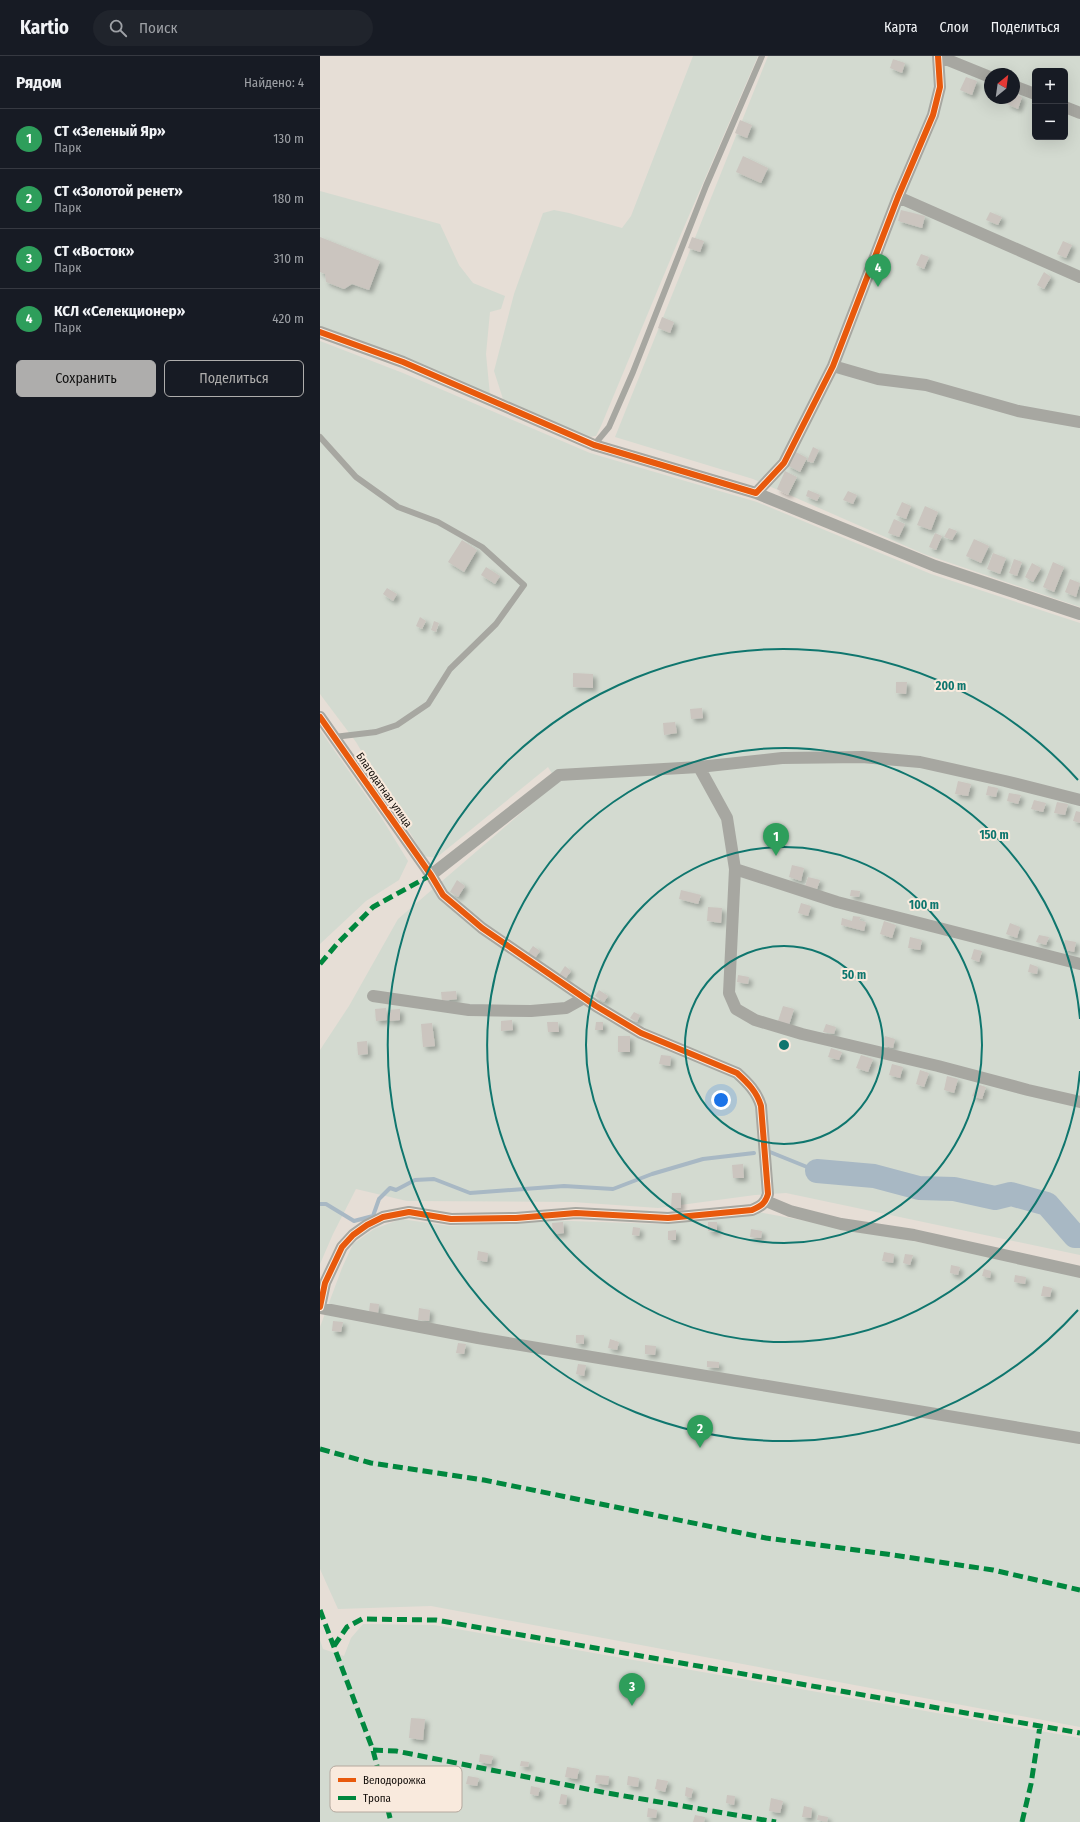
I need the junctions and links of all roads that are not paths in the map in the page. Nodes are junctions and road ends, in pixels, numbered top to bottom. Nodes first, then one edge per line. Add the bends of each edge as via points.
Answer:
1 (762, 56) edge
2 (938, 56) edge
3 (984, 75) edge
4 (1020, 88) edge
5 (1032, 93) edge
6 (1068, 108) edge
7 (1080, 113) edge
8 (898, 197) junction
9 (1080, 277) edge
10 (320, 332) edge
11 (833, 366) junction
12 (1080, 422) edge
13 (320, 437) edge
14 (594, 445) junction
15 (756, 494) junction
16 (1080, 614) edge
17 (320, 717) edge
18 (334, 737) junction
19 (700, 767) junction
20 (1080, 800) edge
21 (735, 869) junction
22 (431, 875) junction
23 (1080, 964) edge
24 (373, 996) dead end
25 (584, 998) junction
26 (1080, 1102) edge
27 (766, 1202) junction
28 (1080, 1272) edge
29 (320, 1308) edge
30 (1080, 1438) edge

1 - 14 lane via 706,186 633,372 609,427
2 - 3 street
2 - 8 street via 940,87 933,115
4 - 5 street
6 - 7 street
8 - 9 street
8 - 11 street
10 - 14 street via 403,362
11 - 12 street via 878,379 926,385 1018,411
11 - 15 street via 784,462
13 - 18 lane via 356,477 368,486 398,507 438,522 482,547 524,585 496,624 450,669 428,704 397,724 376,732
14 - 15 street
15 - 16 street via 936,566
17 - 18 street, Благодатная улица
18 - 22 street, Благодатная улица
19 - 20 street via 782,758 869,757 920,762
19 - 21 street via 727,818
19 - 22 street via 559,774
21 - 23 street via 837,902
21 - 26 street via 729,993 736,1009 756,1020 802,1034
22 - 25 street, Благодатная улица via 443,895 482,928
24 - 25 street via 468,1010 523,1011 566,1008
25 - 27 street, Благодатная улица via 640,1033 737,1073 747,1082 758,1095 761,1106 768,1194
27 - 28 street via 841,1224 914,1235
27 - 29 street via 752,1210 668,1218 576,1213 516,1218 452,1219 409,1212 383,1217 353,1235 342,1247 325,1283
29 - 30 street via 478,1338

